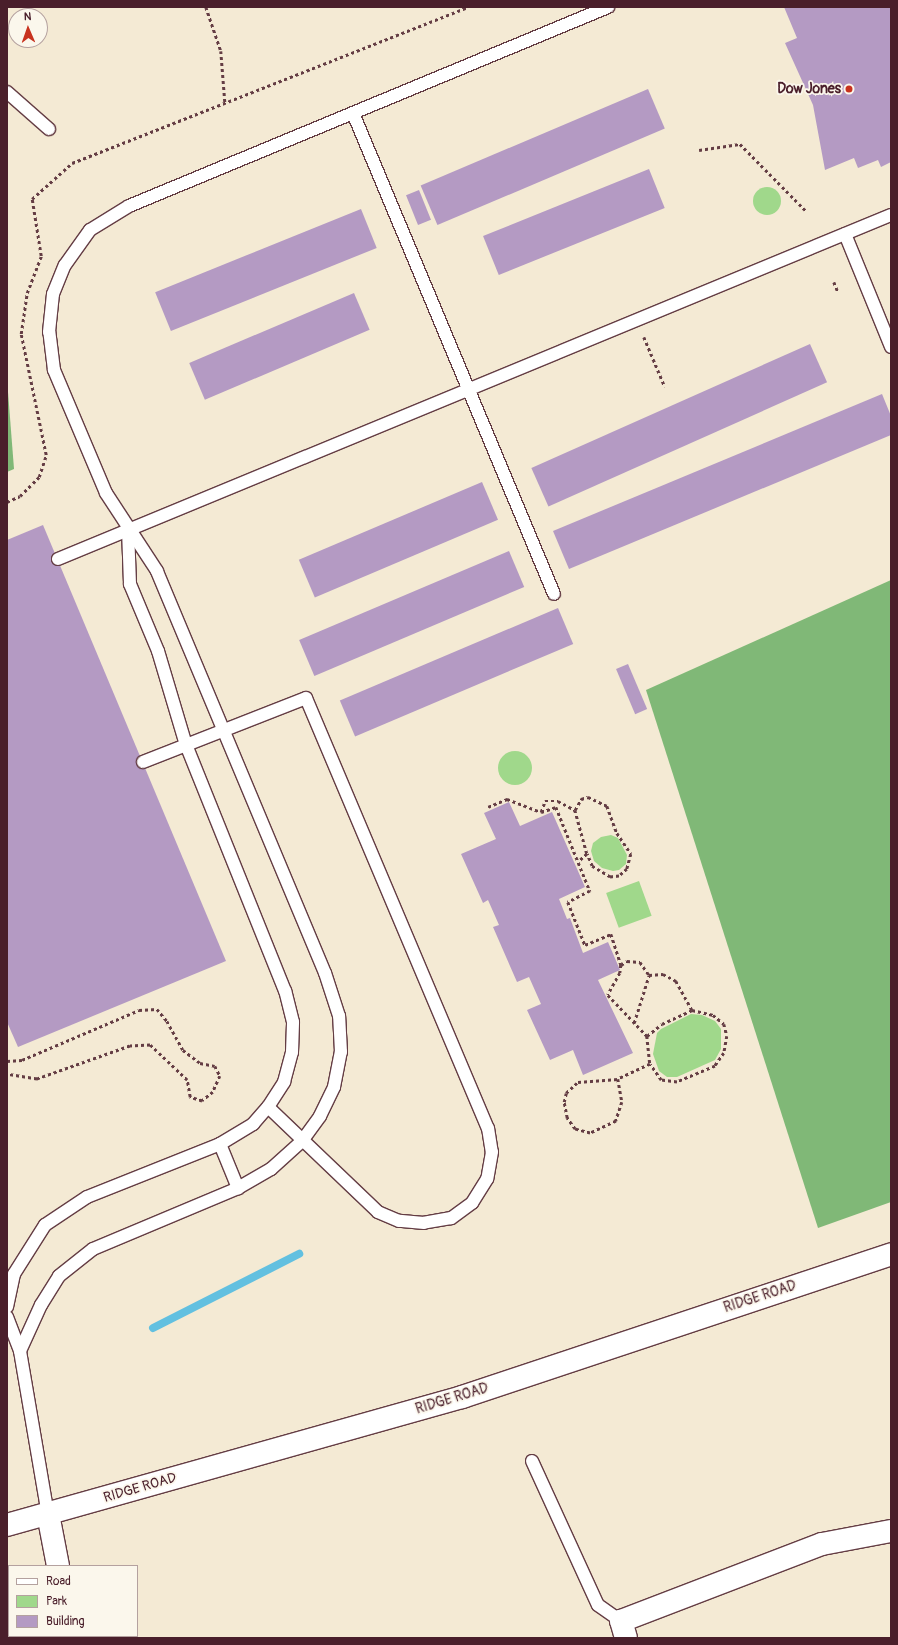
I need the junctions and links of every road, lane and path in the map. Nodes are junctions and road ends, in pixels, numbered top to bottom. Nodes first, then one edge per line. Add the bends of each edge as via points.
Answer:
1 (206, 7) edge
2 (608, 7) edge
3 (7, 92) edge
4 (225, 102) dead end
5 (353, 113) junction
6 (48, 129) dead end
7 (699, 150) dead end
8 (807, 212) dead end
9 (891, 215) edge
10 (845, 234) junction
11 (834, 282) dead end
12 (838, 292) dead end
13 (642, 333) dead end
14 (891, 347) edge
15 (665, 387) dead end
16 (469, 389) junction
17 (128, 530) junction
18 (58, 560) dead end
19 (554, 594) dead end
20 (224, 730) junction
21 (186, 745) junction
22 (143, 762) dead end
23 (488, 807) dead end
24 (575, 810) junction
25 (541, 812) junction
26 (588, 854) junction
27 (578, 862) junction
28 (621, 965) junction
29 (649, 975) junction
30 (692, 1010) junction
31 (634, 1023) junction
32 (647, 1036) junction
33 (7, 1061) edge
34 (650, 1064) junction
35 (7, 1074) edge
36 (618, 1078) junction
37 (268, 1107) junction
38 (302, 1141) junction
39 (220, 1144) junction
40 (238, 1188) junction
41 (891, 1254) edge
42 (7, 1307) edge
43 (7, 1317) edge
44 (20, 1351) junction
45 (532, 1461) dead end
46 (48, 1514) junction
47 (7, 1525) edge
48 (891, 1531) edge
49 (58, 1565) edge
50 (624, 1629) edge

1 - 4 path via 221,51
2 - 5 lane
3 - 6 lane
5 - 16 lane
5 - 17 lane via 129,206 90,230 65,265 53,294 49,332 54,370 106,493
7 - 8 path via 740,144
9 - 10 lane
10 - 14 lane
10 - 16 lane
11 - 12 path
13 - 15 path
16 - 17 lane
16 - 19 lane
17 - 18 lane
17 - 20 lane via 157,571
17 - 21 lane via 130,584 158,651
20 - 21 lane
20 - 38 lane via 325,973 339,1016 341,1052 334,1087 320,1116
20 - 38 lane via 306,698 488,1128 492,1152 487,1179 472,1203 451,1218 424,1224 399,1221 378,1212
21 - 22 lane
21 - 37 lane via 285,991 293,1022 292,1052 284,1082
23 - 25 path via 507,799
24 - 25 path via 558,801 545,801
24 - 26 path
24 - 26 path via 581,799 588,797 606,806 616,833 631,854 627,869 619,876 610,877 592,866
25 - 27 path via 556,807
26 - 27 path
27 - 28 path via 590,891 568,902 585,946 611,934
28 - 29 path via 627,962 640,962
28 - 31 path via 620,973 608,995
29 - 30 path via 663,974 676,981
29 - 31 path
30 - 32 path via 662,1024
30 - 34 path via 714,1015 724,1024 727,1036 724,1053 715,1066 677,1082 661,1080
31 - 32 path
32 - 34 path
33 - 35 path via 22,1060 139,1010 157,1009 167,1021 183,1050 200,1063 215,1066 220,1076 213,1092 202,1101 190,1096 187,1080 150,1046 130,1046 37,1079
34 - 36 path
36 - 36 path via 578,1082 566,1094 564,1102 567,1118 575,1129 590,1133 616,1121 622,1102
37 - 38 lane
37 - 39 lane via 253,1124
38 - 40 lane via 272,1169
39 - 40 lane
39 - 42 lane via 87,1197 45,1225 14,1274
40 - 44 lane via 93,1249 59,1276 41,1305
41 - 46 street, RIDGE ROAD via 462,1397
43 - 44 lane
44 - 46 lane
45 - 50 lane via 598,1605
46 - 47 street, RIDGE ROAD
46 - 49 street
48 - 50 street via 822,1544

